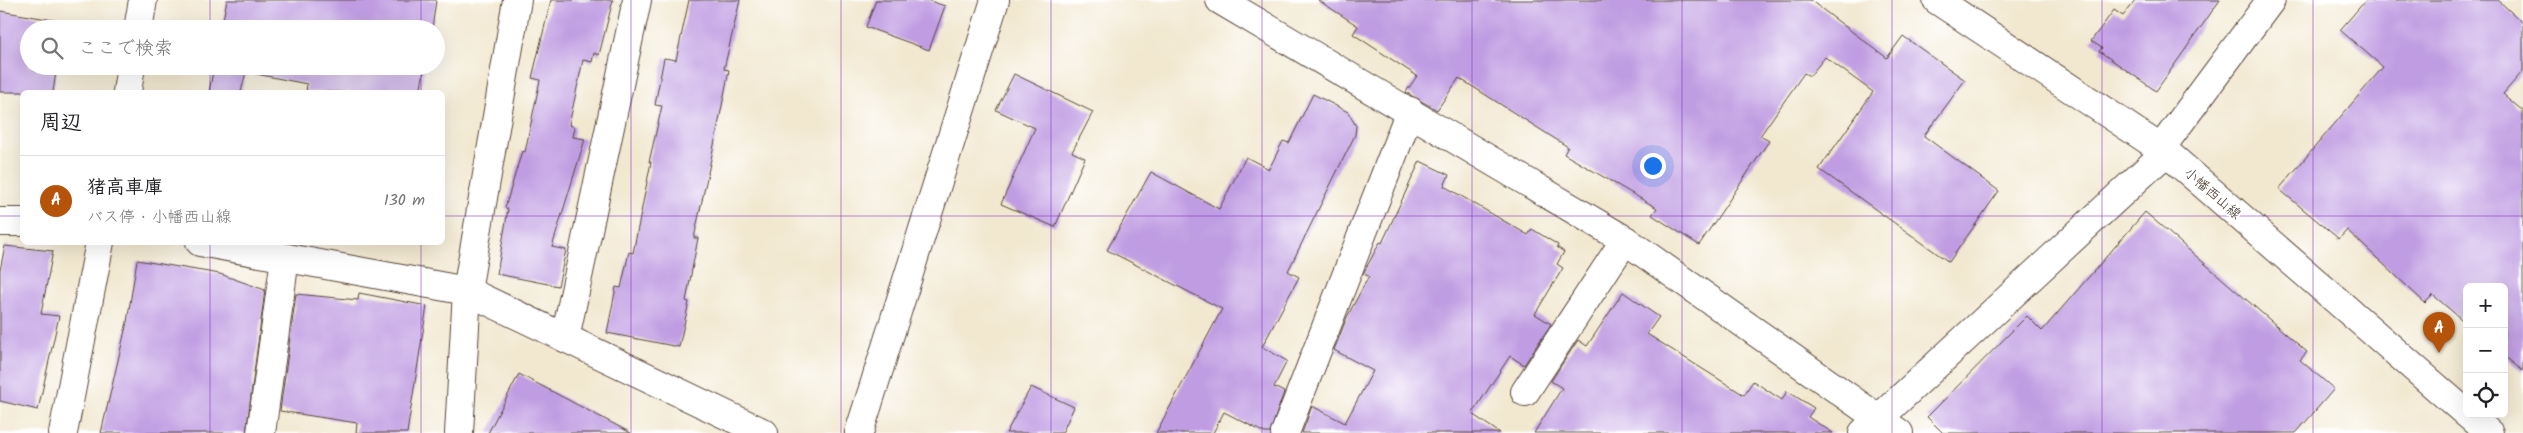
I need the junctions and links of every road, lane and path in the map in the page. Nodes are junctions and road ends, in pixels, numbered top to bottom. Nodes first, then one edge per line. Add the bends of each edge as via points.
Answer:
1 (143, 0) edge
2 (517, 0) edge
3 (637, 0) edge
4 (994, 0) edge
5 (1220, 0) edge
6 (1937, 0) edge
7 (2271, 0) edge
8 (140, 20) edge
9 (130, 75) edge
10 (127, 90) edge
11 (1410, 111) junction
12 (2163, 150) junction
13 (0, 222) edge
14 (20, 222) edge
15 (1625, 240) junction
16 (99, 245) edge
17 (216, 245) edge
18 (285, 258) junction
19 (467, 291) junction
20 (565, 338) junction
21 (1525, 392) dead end
22 (2463, 411) edge
23 (2472, 418) edge
24 (1880, 428) edge
25 (63, 433) edge
26 (261, 433) edge
27 (459, 433) edge
28 (764, 433) edge
29 (859, 433) edge
30 (1285, 433) edge
31 (2489, 433) edge

1 - 8 street
2 - 19 street
3 - 20 street
4 - 29 street
5 - 11 street
6 - 12 street, 小幡西山線
7 - 12 street
9 - 10 street
11 - 15 street
11 - 30 street
12 - 22 street, 小幡西山線
12 - 24 street
13 - 14 street
15 - 21 street
15 - 24 street
16 - 25 street
17 - 18 street
18 - 19 street
18 - 26 street
19 - 20 street
19 - 27 street
20 - 28 street
23 - 31 street, 小幡西山線

